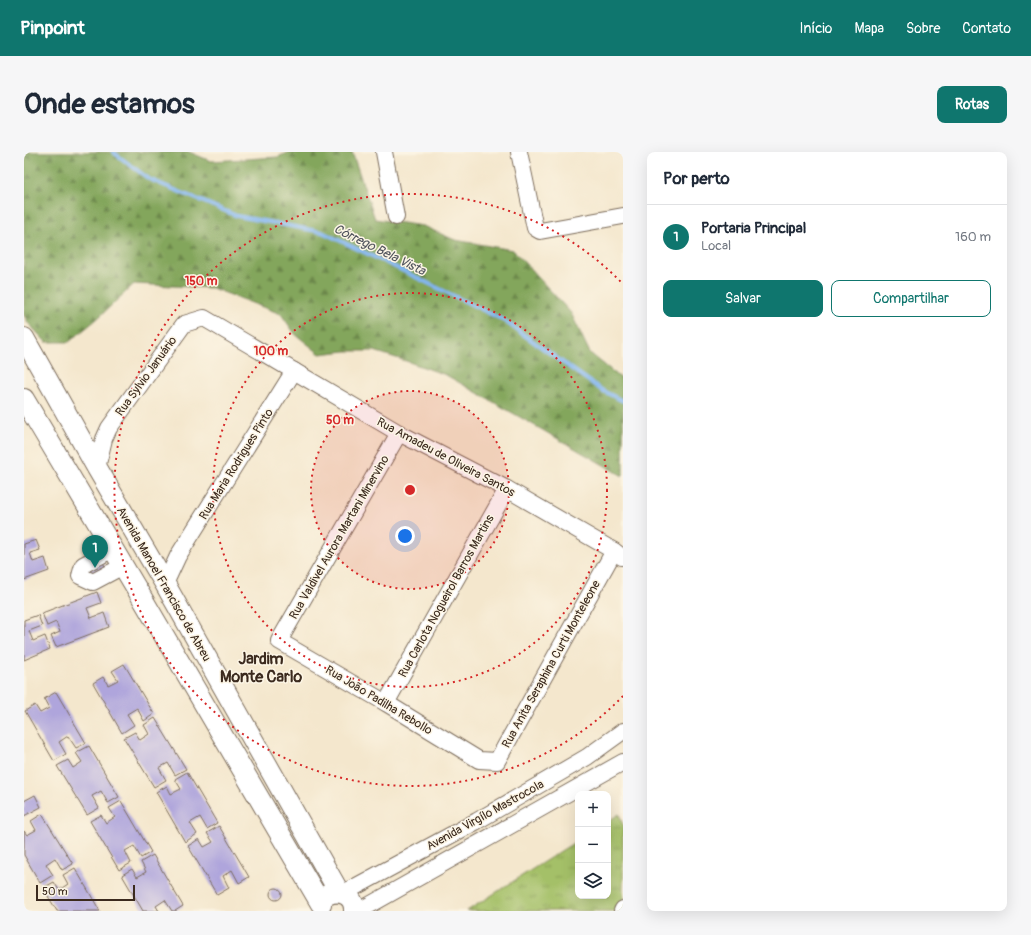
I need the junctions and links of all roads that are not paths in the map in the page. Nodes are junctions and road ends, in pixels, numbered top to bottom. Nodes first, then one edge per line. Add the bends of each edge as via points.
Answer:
1 (384, 152) edge
2 (519, 152) edge
3 (623, 216) edge
4 (396, 217) dead end
5 (184, 324) joint
6 (24, 338) edge
7 (294, 371) junction
8 (24, 399) edge
9 (109, 428) junction
10 (399, 433) junction
11 (79, 436) junction
12 (97, 468) junction
13 (507, 489) junction
14 (113, 549) junction
15 (619, 554) edge
16 (178, 556) junction
17 (150, 559) junction
18 (123, 566) junction
19 (165, 584) junction
20 (279, 641) joint
21 (386, 703) junction
22 (623, 731) edge
23 (478, 760) joint
24 (623, 762) edge
25 (340, 893) junction
26 (319, 909) edge
27 (354, 911) edge
28 (359, 911) edge

1 - 4 street
2 - 3 street via 537,230
5 - 7 street, Rua Amadeu de Oliveira Santos via 204,318
5 - 9 street, Rua Sylvio Januário
6 - 11 main road, Avenida Manoel Francisco de Abreu
7 - 10 street, Rua Amadeu de Oliveira Santos
7 - 16 street, Rua Maria Rodrigues Pinto
8 - 14 main road
9 - 11 street, Rua Sylvio Januário via 100,433
9 - 12 street, Rua Sylvio Januário
10 - 13 street, Rua Amadeu de Oliveira Santos
10 - 20 street, Rua Valdivel Aurora Martani Minervino
11 - 12 main road, Avenida Manoel Francisco de Abreu
12 - 17 main road, Avenida Manoel Francisco de Abreu
13 - 15 street, Rua Amadeu de Oliveira Santos
13 - 21 street, Rua Carlota Nogueirol Barros Martins
14 - 18 main road
14 - 18 street via 83,565 80,576 93,582
15 - 23 street, Rua Anita Seraphina Curti Monteleone via 497,761
16 - 17 street
16 - 19 street, Rua Maria Rodrigues Pinto
17 - 19 main road, Avenida Manoel Francisco de Abreu
18 - 26 main road
19 - 25 main road, Avenida Manoel Francisco de Abreu
20 - 21 street, Rua João Padilha Rebollo
21 - 23 street, Rua João Padilha Rebollo
22 - 25 street, Avenida Virgílo Mastrocola via 587,757 491,813
24 - 28 street, Avenida Virgílo Mastrocola
25 - 26 main road via 328,895 323,899
25 - 27 main road, Avenida Manoel Francisco de Abreu via 352,901

